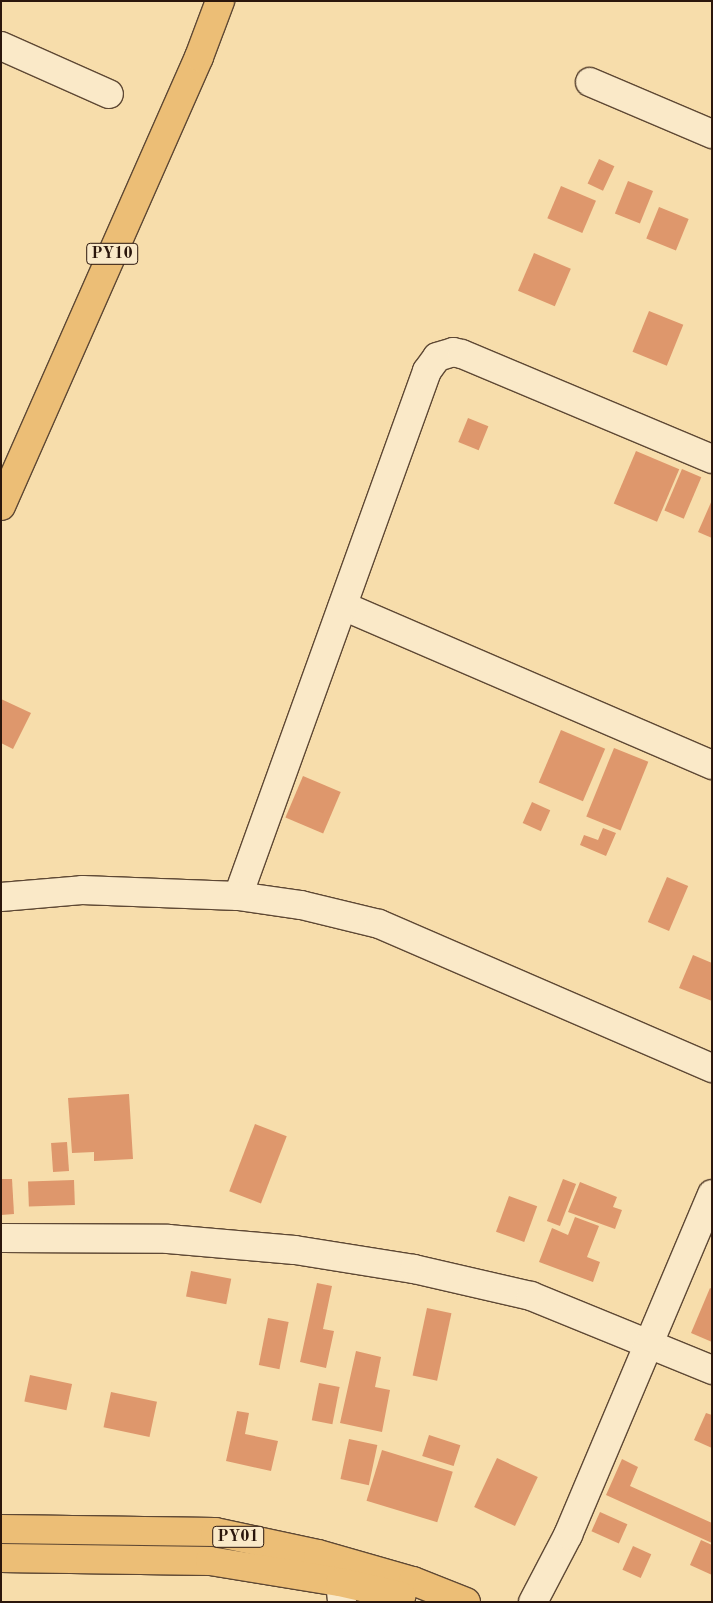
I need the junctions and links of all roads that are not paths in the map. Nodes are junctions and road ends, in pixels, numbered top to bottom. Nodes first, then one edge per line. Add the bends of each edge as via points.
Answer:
1 (220, 1) edge
2 (1, 46) edge
3 (590, 82) dead end
4 (109, 94) dead end
5 (712, 134) edge
6 (712, 459) edge
7 (1, 506) edge
8 (343, 606) junction
9 (712, 765) edge
10 (238, 896) junction
11 (1, 898) edge
12 (712, 1068) edge
13 (712, 1194) edge
14 (1, 1238) edge
15 (648, 1341) junction
16 (712, 1370) edge
17 (1, 1528) edge
18 (1, 1558) edge
19 (341, 1592) edge
20 (420, 1602) edge
21 (466, 1602) edge
22 (533, 1602) edge

1 - 7 highway, PY10 via 199,57
2 - 4 street
3 - 5 street
6 - 8 street via 462,354 445,353 431,363 427,371
8 - 9 street
8 - 10 street
10 - 11 street via 82,890
10 - 12 street via 301,905 379,924
13 - 15 street
14 - 15 street via 168,1239 295,1250 414,1269 531,1296
15 - 16 street
15 - 22 street via 568,1536
17 - 21 highway, PY01 via 215,1532 318,1554 412,1581
18 - 19 highway, PY01 via 210,1561
19 - 20 highway, PY01

